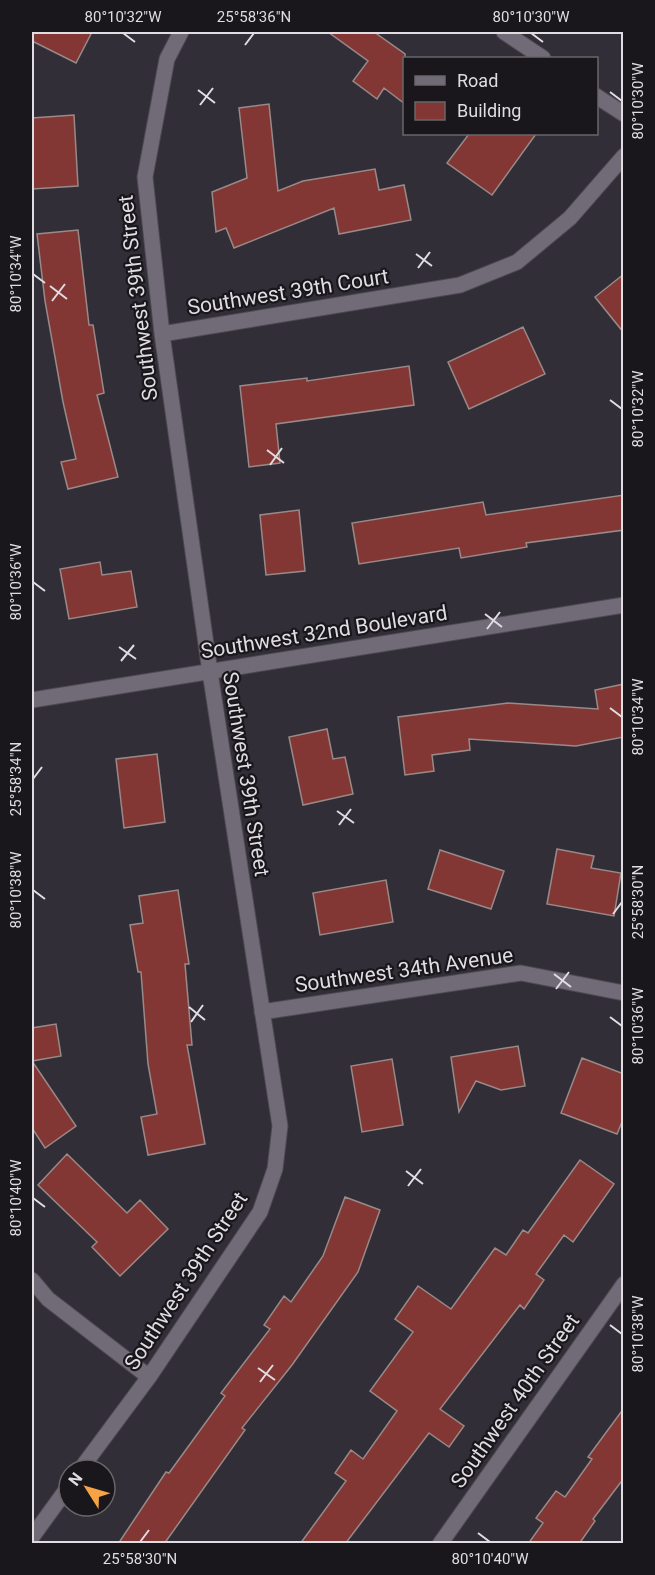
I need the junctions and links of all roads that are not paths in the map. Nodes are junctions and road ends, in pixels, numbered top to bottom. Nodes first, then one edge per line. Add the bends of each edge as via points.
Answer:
1 (181, 32) edge
2 (504, 32) edge
3 (542, 57) edge
4 (598, 97) edge
5 (624, 114) edge
6 (624, 156) edge
7 (162, 334) junction
8 (624, 605) edge
9 (210, 672) junction
10 (32, 700) edge
11 (624, 993) edge
12 (262, 1012) junction
13 (32, 1280) edge
14 (624, 1284) edge
15 (149, 1377) junction
16 (90, 1458) edge
17 (57, 1503) edge
18 (32, 1537) edge
19 (440, 1544) edge

1 - 7 street, Southwest 39th Street via 166,59 145,177
2 - 3 street
4 - 5 street
6 - 7 street, Southwest 39th Court via 570,218 517,262 460,285
7 - 9 street, Southwest 39th Street
8 - 9 street, Southwest 32nd Boulevard
9 - 10 street, Southwest 32nd Boulevard
9 - 12 street, Southwest 39th Street
11 - 12 street, Southwest 34th Avenue via 520,973
12 - 15 street, Southwest 39th Street via 280,1126 275,1169 260,1212
13 - 15 street via 48,1299
14 - 19 street, Southwest 40th Street
15 - 16 street, Southwest 39th Street
17 - 18 street

